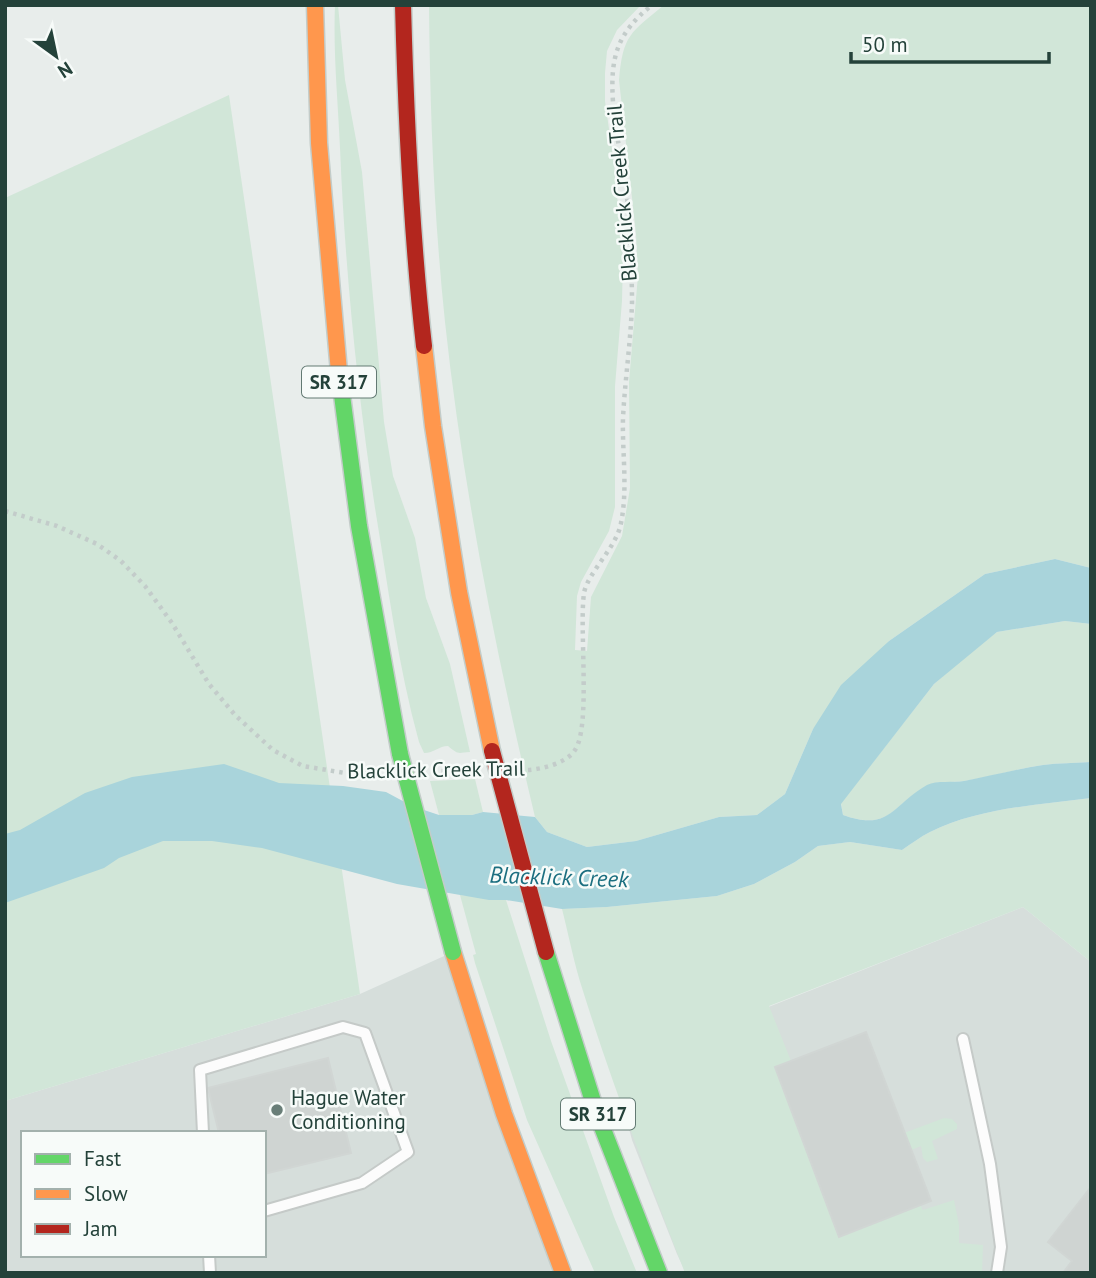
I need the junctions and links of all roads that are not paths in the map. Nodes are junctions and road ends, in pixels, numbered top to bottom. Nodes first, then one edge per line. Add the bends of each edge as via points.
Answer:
1 (315, 5) edge
2 (403, 5) edge
3 (963, 1039) dead end
4 (203, 1131) edge
5 (266, 1210) edge
6 (563, 1273) edge
7 (659, 1273) edge
8 (997, 1273) edge

1 - 6 main road, SR 317, bridge via 318,141 347,452 400,754 453,952 505,1115
2 - 7 main road, SR 317, bridge via 415,269 459,592 492,751 546,952 579,1061
3 - 8 lane via 990,1164 1001,1247
4 - 5 lane via 200,1070 343,1027 365,1033 408,1152 362,1183

